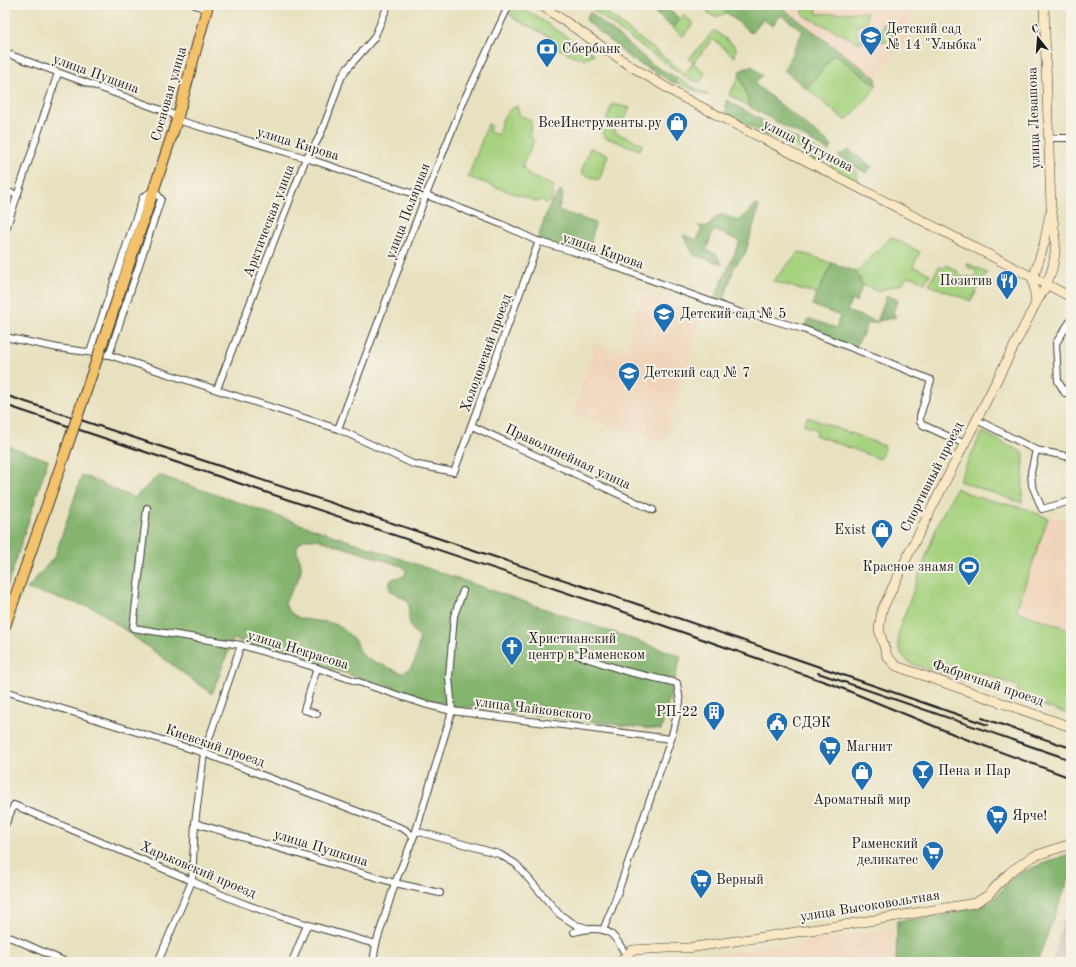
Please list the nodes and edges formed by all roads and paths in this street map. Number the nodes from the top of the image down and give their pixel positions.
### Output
1 (195, 5) edge
2 (388, 5) edge
3 (509, 5) edge
4 (541, 5) edge
5 (1044, 5) edge
6 (208, 7) edge
7 (5, 53) edge
8 (58, 73) junction
9 (177, 120) junction
10 (1049, 138) junction
11 (1071, 138) edge
12 (306, 158) junction
13 (154, 190) junction
14 (5, 191) edge
15 (18, 195) junction
16 (426, 195) junction
17 (1051, 207) junction
18 (5, 232) edge
19 (539, 241) junction
20 (1033, 279) junction
21 (1046, 285) junction
22 (1071, 297) edge
23 (1036, 303) junction
24 (1071, 320) edge
25 (5, 337) edge
26 (90, 352) junction
27 (109, 355) junction
28 (218, 389) junction
29 (1071, 392) edge
30 (977, 420) junction
31 (472, 426) junction
32 (338, 429) junction
33 (965, 444) junction
34 (1036, 450) junction
35 (1071, 457) edge
36 (1071, 501) edge
37 (146, 508) dead end
38 (653, 510) dead end
39 (463, 591) dead end
40 (5, 626) edge
41 (241, 645) junction
42 (577, 655) dead end
43 (896, 666) joint
44 (317, 668) junction
45 (5, 691) edge
46 (452, 711) junction
47 (318, 714) dead end
48 (1071, 727) edge
49 (671, 739) junction
50 (204, 753) junction
51 (195, 823) junction
52 (5, 826) edge
53 (414, 833) junction
54 (1071, 844) edge
55 (192, 881) junction
56 (395, 883) junction
57 (440, 893) dead end
58 (307, 925) junction
59 (587, 928) junction
60 (603, 930) junction
61 (574, 932) dead end
62 (5, 935) edge
63 (376, 944) junction
64 (626, 955) junction
65 (66, 962) edge
66 (158, 962) edge
67 (292, 962) edge
68 (373, 962) edge
69 (620, 962) edge

1 - 6 street
2 - 12 street, Арктическая улица
3 - 16 street, улица Полярная
4 - 20 main road, улица Чугунова
5 - 10 main road, улица Левашова
6 - 9 main road, Сосновая улица
7 - 8 street, улица Пущина
8 - 9 street, улица Пущина
8 - 15 street
9 - 12 street, улица Кирова
9 - 13 main road, Сосновая улица
10 - 11 street
10 - 17 main road, улица Левашова
12 - 16 street, улица Кирова
12 - 28 street, Арктическая улица
13 - 26 street
13 - 27 street
13 - 40 main road, Сосновая улица, bridge
14 - 15 street
15 - 18 street
16 - 19 street, улица Кирова
16 - 32 street, улица Полярная
17 - 20 main road, улица Левашова
17 - 21 main road, улица Левашова
19 - 31 street, Холодовский проезд
19 - 33 street, улица Кирова
20 - 21 main road, улица Чугунова
20 - 23 main road
21 - 22 main road, улица Чугунова
21 - 23 main road, Спортивный проезд
23 - 30 main road, Спортивный проезд
24 - 29 street
25 - 26 street
26 - 27 street
27 - 28 street
28 - 32 street
30 - 33 main road, Спортивный проезд
30 - 34 street
31 - 32 street, Холодовский проезд
31 - 38 street, Праволинейная улица
33 - 43 main road, Спортивный проезд
34 - 35 street
34 - 36 street
37 - 41 street, улица Некрасова
39 - 46 street
41 - 44 street, улица Некрасова
41 - 50 street
42 - 49 street
43 - 48 main road, Фабричный проезд
44 - 46 street, улица Некрасова
44 - 47 street
45 - 50 street, Киевский проезд
46 - 49 street, улица Чайковского
46 - 53 street
49 - 60 street
50 - 51 street
50 - 53 street, Киевский проезд
51 - 55 street
51 - 56 street, улица Пушкина
52 - 55 street, Харьковский проезд
53 - 56 street
53 - 59 street, Киевский проезд
54 - 64 main road, улица Высоковольтная
55 - 58 street, Харьковский проезд
55 - 66 street
56 - 57 street, улица Пушкина
56 - 63 street
58 - 63 street, Харьковский проезд
58 - 67 street
59 - 60 street
59 - 61 street
60 - 64 street
62 - 65 street
63 - 68 street
64 - 69 main road

